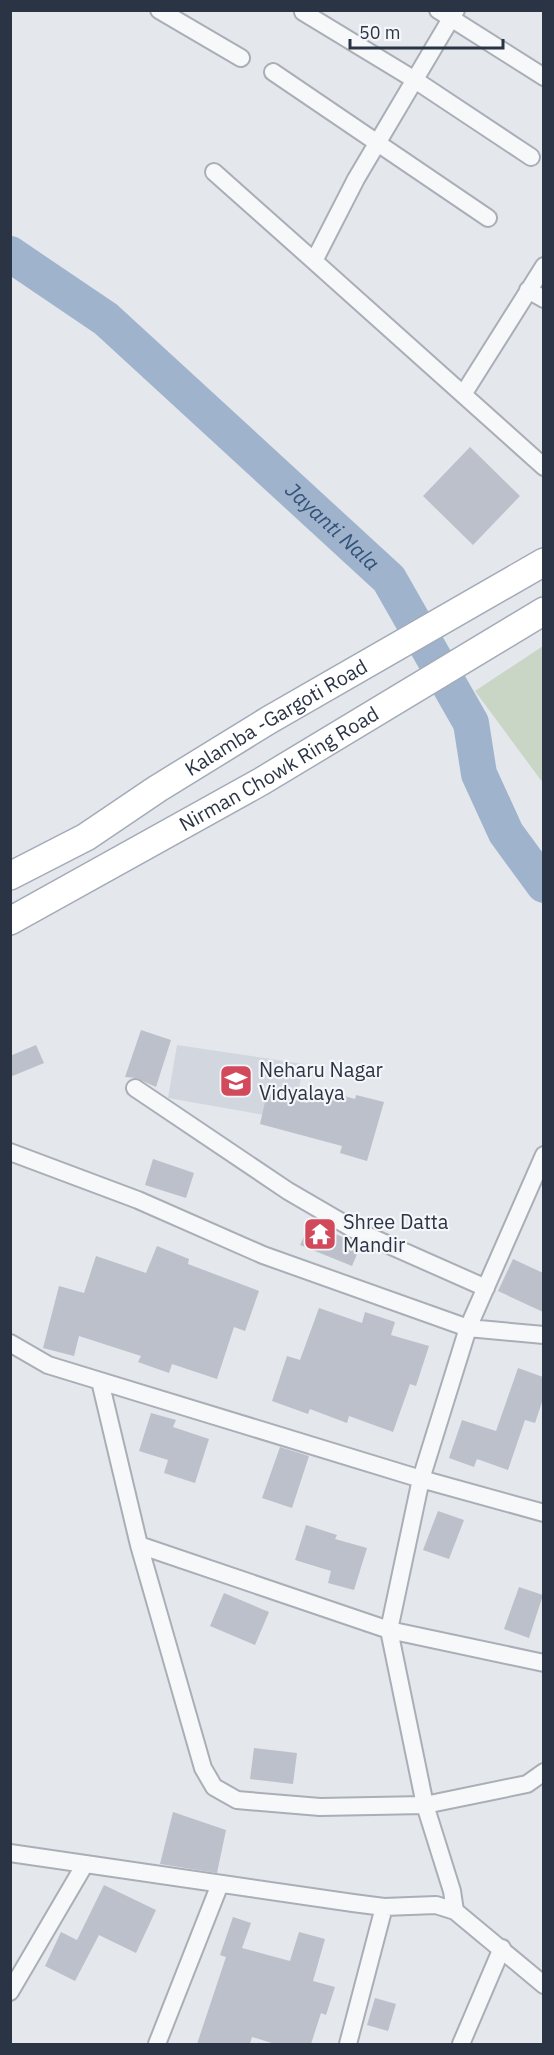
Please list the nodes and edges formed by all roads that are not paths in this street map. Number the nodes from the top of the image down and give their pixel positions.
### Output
1 (159, 10) edge
2 (303, 12) dead end
3 (449, 13) edge
4 (242, 58) dead end
5 (273, 72) dead end
6 (543, 76) edge
7 (415, 80) junction
8 (378, 142) junction
9 (531, 157) dead end
10 (214, 172) dead end
11 (488, 218) dead end
12 (314, 261) junction
13 (543, 266) edge
14 (528, 290) junction
15 (543, 299) edge
16 (464, 393) junction
17 (543, 467) edge
18 (543, 562) edge
19 (543, 611) edge
20 (10, 876) edge
21 (10, 921) edge
22 (135, 1088) dead end
23 (10, 1152) edge
24 (543, 1155) edge
25 (486, 1288) junction
26 (468, 1328) junction
27 (543, 1335) edge
28 (10, 1343) edge
29 (100, 1381) junction
30 (421, 1479) junction
31 (543, 1513) edge
32 (139, 1545) junction
33 (389, 1630) junction
34 (543, 1663) edge
35 (543, 1772) edge
36 (425, 1805) junction
37 (10, 1853) edge
38 (85, 1864) junction
39 (220, 1884) junction
40 (384, 1907) junction
41 (455, 1911) junction
42 (502, 1948) junction
43 (543, 1985) edge
44 (10, 1992) edge
45 (157, 2044) edge
46 (348, 2044) edge
47 (461, 2044) edge

1 - 4 street
2 - 7 street
3 - 6 street
3 - 7 street
5 - 8 street
7 - 8 street
7 - 9 street
8 - 11 street
8 - 12 street
10 - 12 street
12 - 16 street
13 - 14 street
14 - 15 street
14 - 16 street
16 - 17 street
18 - 20 main road, Kalamba -Gargoti Road
19 - 21 main road, Nirman Chowk Ring Road
22 - 25 street
23 - 26 street
24 - 25 street
25 - 26 street
26 - 27 street
26 - 30 street
28 - 29 street
29 - 30 street
29 - 32 street
30 - 31 street
30 - 33 street
32 - 33 street
32 - 36 street
33 - 34 street
33 - 36 street
35 - 36 street
36 - 41 street
37 - 38 street
38 - 39 street
38 - 44 street
39 - 40 street
39 - 45 street
40 - 41 street
40 - 46 street
41 - 42 street
42 - 43 street
42 - 47 street

